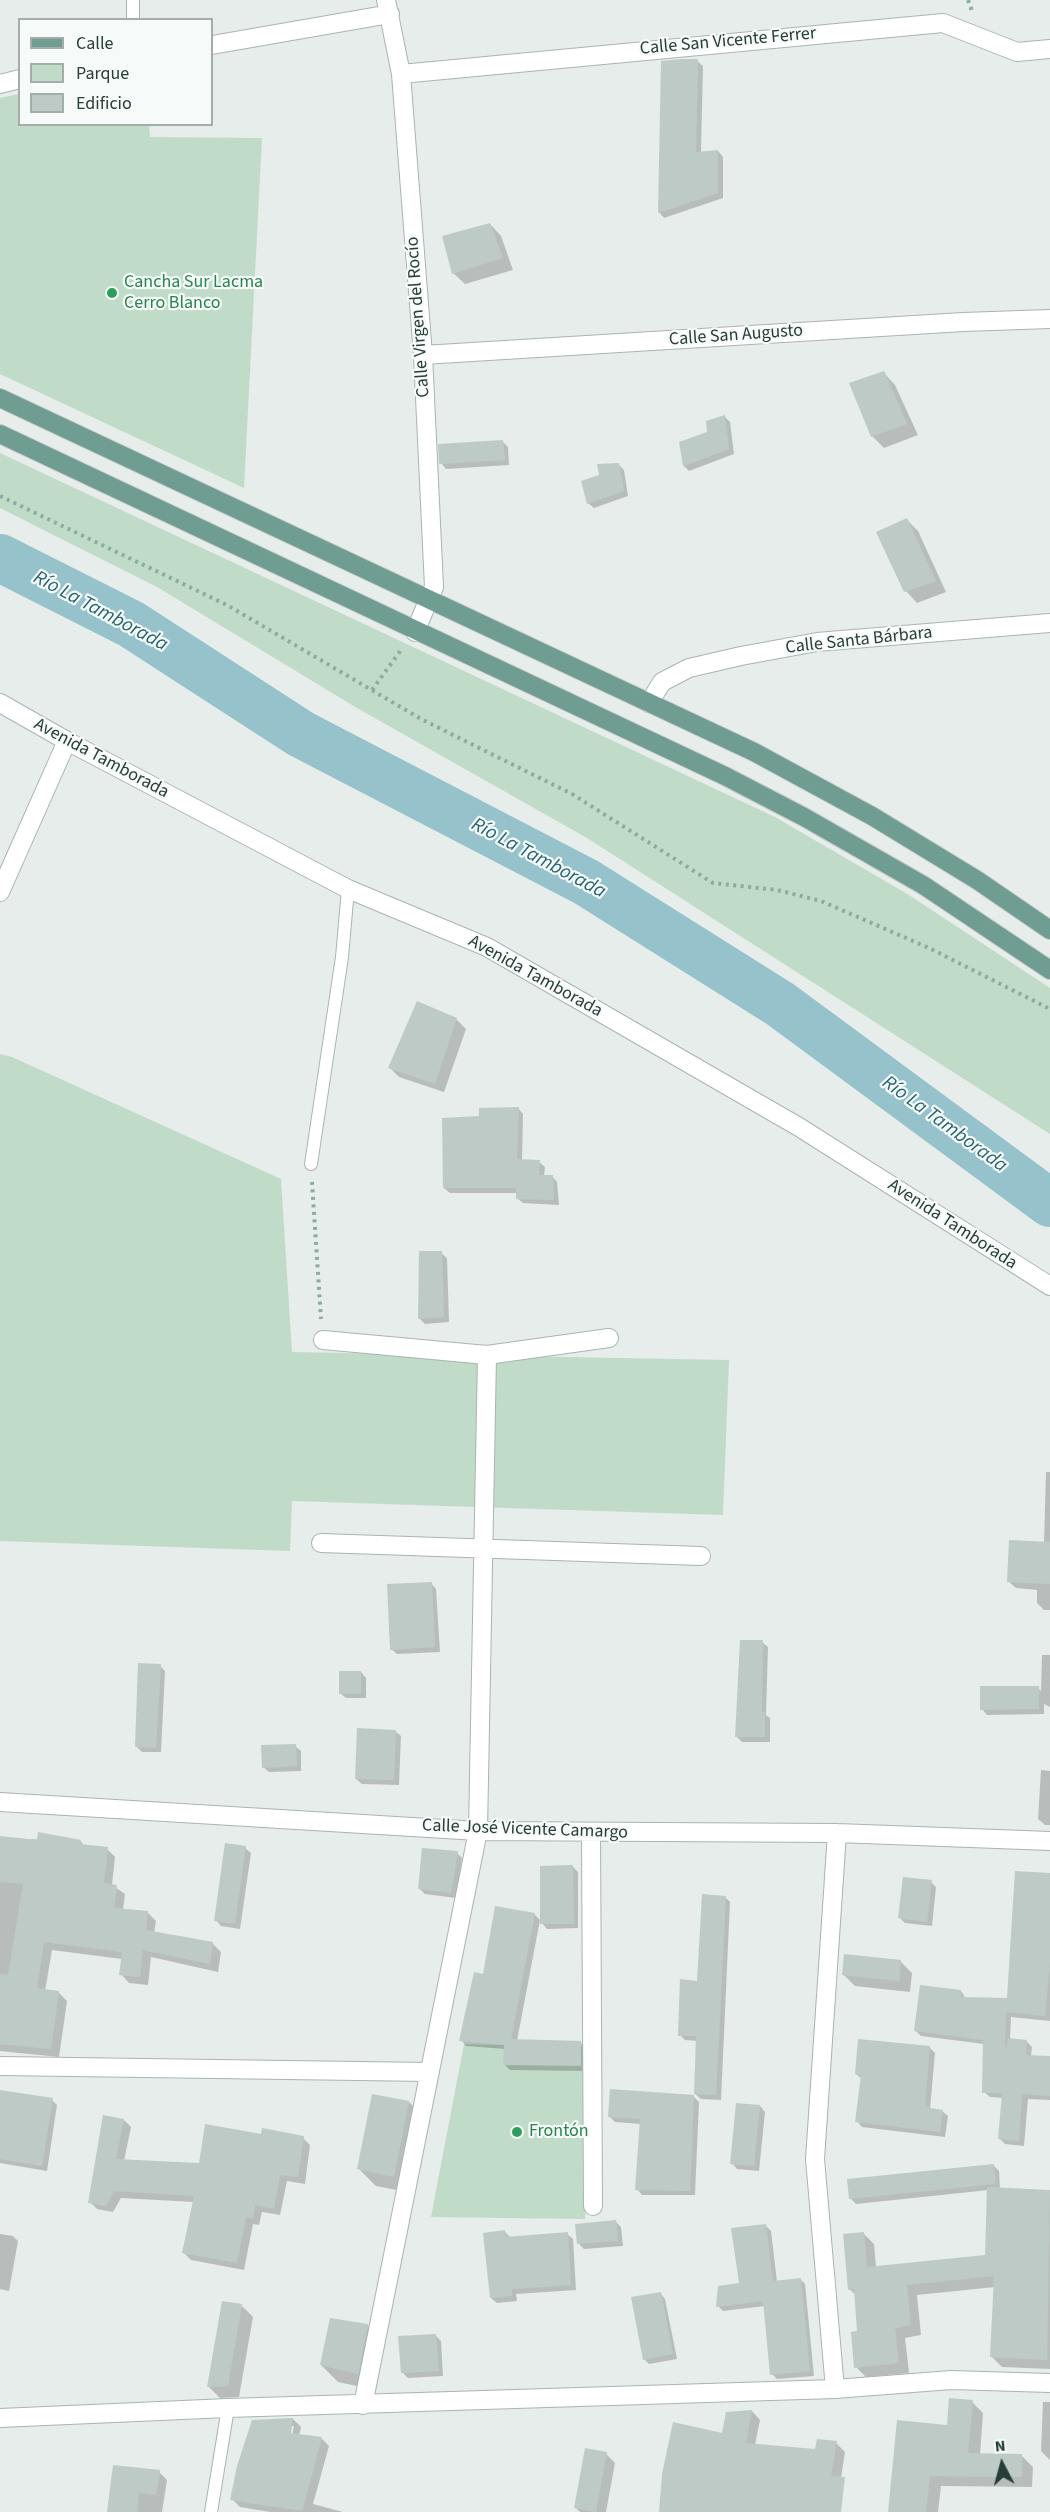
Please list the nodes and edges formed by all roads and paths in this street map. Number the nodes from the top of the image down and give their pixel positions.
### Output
1 (134, 0) edge
2 (388, 7) edge
3 (134, 18) edge
4 (213, 45) edge
5 (1050, 49) edge
6 (400, 74) junction
7 (18, 80) edge
8 (0, 84) edge
9 (1050, 319) edge
10 (423, 356) junction
11 (0, 398) edge
12 (0, 434) edge
13 (0, 496) edge
14 (431, 599) junction
15 (1050, 623) edge
16 (415, 632) junction
17 (443, 645) junction
18 (372, 690) junction
19 (0, 703) edge
20 (649, 703) junction
21 (67, 741) junction
22 (348, 889) junction
23 (0, 892) edge
24 (1050, 930) edge
25 (1050, 970) edge
26 (1050, 1009) edge
27 (311, 1164) joint
28 (1050, 1286) edge
29 (609, 1338) dead end
30 (323, 1340) joint
31 (487, 1355) junction
32 (321, 1543) dead end
33 (482, 1547) junction
34 (701, 1556) dead end
35 (0, 1802) edge
36 (478, 1831) junction
37 (591, 1833) junction
38 (837, 1833) junction
39 (1050, 1840) edge
40 (0, 2066) edge
41 (430, 2072) junction
42 (593, 2206) dead end
43 (1050, 2383) edge
44 (835, 2389) junction
45 (363, 2405) junction
46 (228, 2408) junction
47 (0, 2418) edge
48 (211, 2512) edge

1 - 3 lane
2 - 4 street
2 - 6 street, Calle Virgen del Rocío
5 - 6 street, Calle San Vicente Ferrer
6 - 10 street, Calle Virgen del Rocío
7 - 8 street
9 - 10 street, Calle San Augusto
10 - 14 street, Calle Virgen del Rocío
11 - 14 main road
12 - 16 main road
13 - 18 path
14 - 16 street, Calle Virgen del Rocío
14 - 20 main road
15 - 20 street, Calle Santa Bárbara
16 - 17 main road
17 - 18 path
17 - 25 main road
18 - 26 path
19 - 21 street, Avenida Tamborada
20 - 24 main road
21 - 22 street, Avenida Tamborada
21 - 23 street
22 - 27 lane
22 - 28 street, Avenida Tamborada
27 - 30 path
29 - 31 street
30 - 31 street
31 - 33 street
32 - 33 street
33 - 34 street
33 - 36 street
35 - 36 street, Calle José Vicente Camargo
36 - 37 street, Calle José Vicente Camargo
36 - 41 street
37 - 38 street, Calle José Vicente Camargo
37 - 42 street
38 - 39 street, Calle José Vicente Camargo
38 - 44 street
40 - 41 street
41 - 45 street
43 - 44 street
44 - 45 street
45 - 46 street
46 - 47 street
46 - 48 lane

